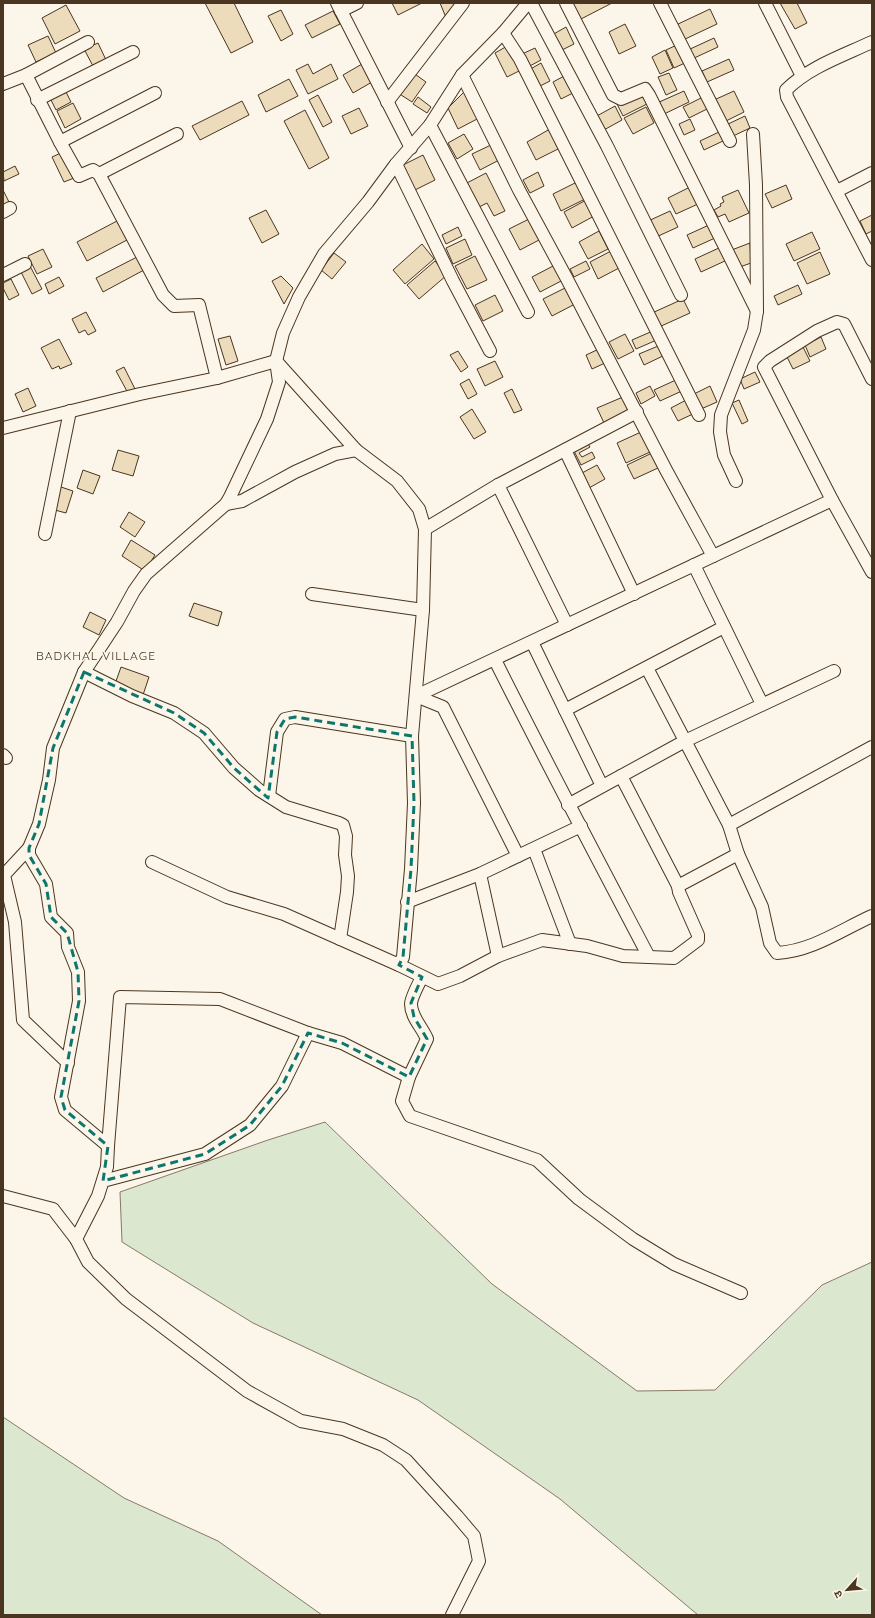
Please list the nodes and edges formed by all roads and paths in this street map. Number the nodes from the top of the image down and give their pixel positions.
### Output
1 (357, 3) edge
2 (463, 3) edge
3 (530, 3) edge
4 (566, 3) edge
5 (660, 3) edge
6 (765, 3) edge
7 (339, 7) edge
8 (503, 33) junction
9 (88, 42) dead end
10 (872, 42) edge
11 (133, 52) dead end
12 (26, 75) junction
13 (462, 76) junction
14 (802, 76) junction
15 (3, 84) edge
16 (155, 93) dead end
17 (37, 100) junction
18 (387, 102) junction
19 (430, 125) junction
20 (177, 134) dead end
21 (753, 134) dead end
22 (730, 141) dead end
23 (60, 142) junction
24 (411, 148) junction
25 (396, 164) junction
26 (872, 173) edge
27 (99, 174) junction
28 (837, 191) junction
29 (872, 260) edge
30 (25, 264) dead end
31 (3, 275) edge
32 (681, 295) dead end
33 (757, 311) junction
34 (528, 312) dead end
35 (490, 351) dead end
36 (276, 361) junction
37 (217, 378) junction
38 (872, 379) edge
39 (70, 412) junction
40 (637, 412) junction
41 (699, 415) dead end
42 (3, 428) edge
43 (356, 450) junction
44 (566, 450) junction
45 (736, 481) dead end
46 (498, 485) junction
47 (832, 500) junction
48 (226, 504) junction
49 (425, 529) junction
50 (45, 534) dead end
51 (713, 556) junction
52 (694, 565) junction
53 (872, 572) edge
54 (312, 594) dead end
55 (634, 594) junction
56 (423, 610) junction
57 (567, 626) junction
58 (724, 627) junction
59 (532, 642) junction
60 (495, 660) junction
61 (647, 668) junction
62 (834, 671) dead end
63 (84, 672) junction
64 (416, 696) junction
65 (762, 704) junction
66 (565, 710) junction
67 (412, 736) junction
68 (685, 741) junction
69 (872, 747) edge
70 (621, 776) junction
71 (602, 786) junction
72 (269, 796) junction
73 (568, 805) junction
74 (581, 826) junction
75 (728, 826) junction
76 (29, 848) junction
77 (534, 848) junction
78 (738, 854) junction
79 (518, 856) junction
80 (152, 862) dead end
81 (480, 874) junction
82 (3, 875) edge
83 (678, 886) junction
84 (407, 902) junction
85 (872, 916) edge
86 (340, 939) junction
87 (570, 944) junction
88 (498, 956) junction
89 (649, 957) junction
90 (399, 965) junction
91 (422, 977) junction
92 (308, 1034) junction
93 (68, 1063) junction
94 (409, 1077) junction
95 (108, 1146) junction
96 (102, 1181) junction
97 (3, 1196) edge
98 (76, 1239) junction
99 (740, 1293) dead end
100 (452, 1615) edge

1 - 7 street
2 - 18 street
3 - 8 street
3 - 32 street
4 - 33 street
5 - 22 street
6 - 14 street
7 - 18 street
8 - 13 street
8 - 41 street
9 - 12 street
10 - 14 street
11 - 17 street
12 - 15 street
12 - 17 street
13 - 19 street
13 - 40 street
14 - 28 street
16 - 23 street
17 - 23 street
18 - 24 street
19 - 24 street
19 - 34 street
20 - 27 street
21 - 33 street
23 - 27 street
24 - 25 street
25 - 35 street
25 - 36 street
26 - 28 street
27 - 37 street
28 - 29 street
30 - 31 street
33 - 45 street
36 - 37 street
36 - 43 street
36 - 48 street
37 - 39 street
38 - 47 street
39 - 42 street
39 - 50 street
40 - 44 street
40 - 51 street
43 - 48 street
43 - 49 street
44 - 46 street
44 - 55 street
46 - 49 street
46 - 57 street
47 - 51 street
47 - 53 street
48 - 63 street
49 - 56 street
51 - 52 street
52 - 55 street
52 - 58 street
54 - 56 street
55 - 57 street
56 - 64 street
57 - 59 street
58 - 61 street
58 - 65 street
59 - 60 street
59 - 66 street
60 - 64 street
60 - 73 street
61 - 66 street
61 - 68 street
62 - 65 street
63 - 72 street
63 - 76 street
64 - 67 street
64 - 79 street
65 - 68 street
66 - 71 street
67 - 72 street
67 - 84 street
68 - 70 street
68 - 75 street
69 - 75 street
70 - 71 street
70 - 83 street
71 - 73 street
72 - 86 street
73 - 74 street
74 - 77 street
74 - 89 street
75 - 78 street
76 - 82 street
76 - 93 street
77 - 79 street
77 - 87 street
78 - 83 street
78 - 85 street
79 - 81 street
80 - 86 street
81 - 84 street
81 - 88 street
82 - 93 street
83 - 89 street
84 - 90 street
86 - 90 street
87 - 88 street
87 - 89 street
88 - 91 street
90 - 91 street
91 - 94 street
92 - 94 street
92 - 95 street
92 - 96 street
93 - 95 street
94 - 99 street
95 - 96 street
96 - 98 street
97 - 98 street
98 - 100 street

